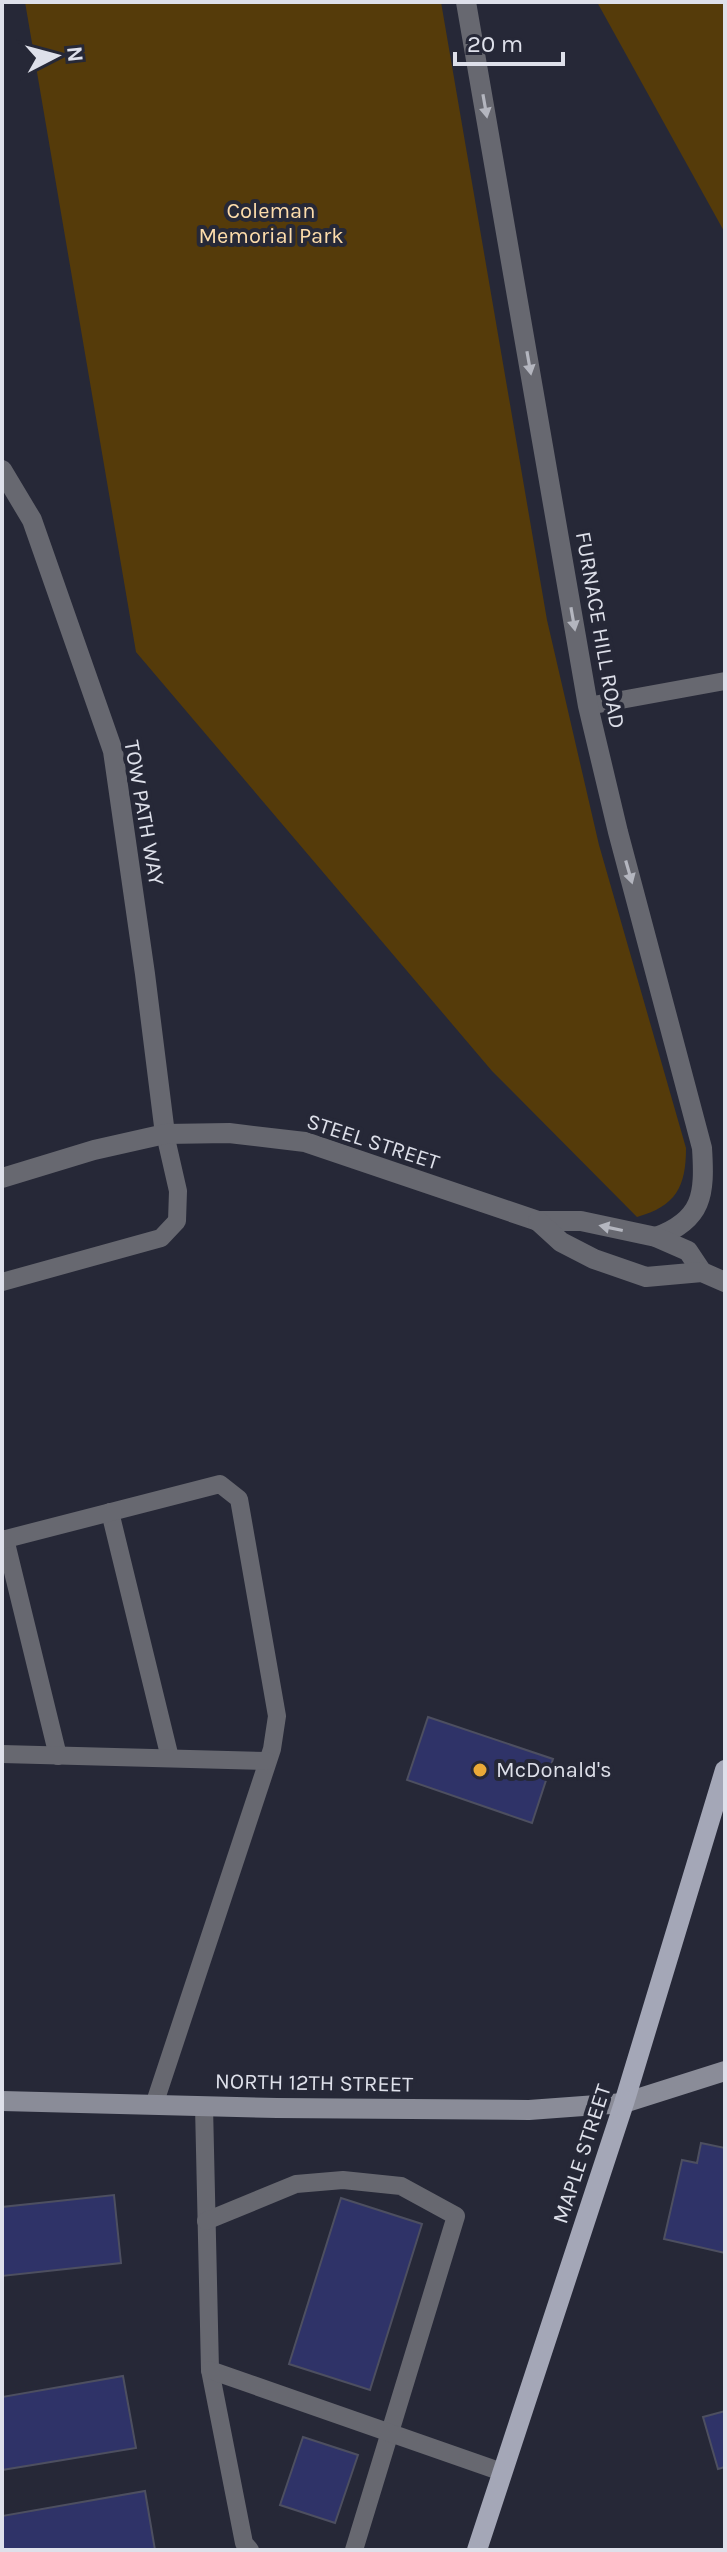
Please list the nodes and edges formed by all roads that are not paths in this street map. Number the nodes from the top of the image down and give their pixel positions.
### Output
1 (466, 2) edge
2 (2, 470) edge
3 (725, 681) edge
4 (588, 706) junction
5 (165, 1134) junction
6 (2, 1178) edge
7 (538, 1221) junction
8 (656, 1237) junction
9 (702, 1272) junction
10 (2, 1282) edge
11 (725, 1282) edge
12 (110, 1512) junction
13 (3, 1540) edge
14 (2, 1754) edge
15 (58, 1756) junction
16 (170, 1758) junction
17 (267, 1761) junction
18 (725, 1770) edge
19 (725, 2071) edge
20 (2, 2101) edge
21 (624, 2103) junction
22 (154, 2105) junction
23 (204, 2106) junction
24 (206, 2221) junction
25 (210, 2370) junction
26 (390, 2434) junction
27 (502, 2472) junction
28 (250, 2550) edge
29 (354, 2550) edge
30 (477, 2550) edge

1 -> 4 street, FURNACE HILL ROAD
2 - 5 street, TOW PATH WAY
3 - 4 lane
4 -> 8 street, FURNACE HILL ROAD
5 - 6 street, STEEL STREET
5 - 7 street, STEEL STREET
5 - 10 lane
8 -> 7 street, STEEL STREET
7 - 9 street, STEEL STREET
8 - 9 street, STEEL STREET
9 - 11 street, STEEL STREET
12 - 13 lane
12 - 16 lane
12 - 17 lane
13 - 15 lane
14 - 15 lane
15 - 16 lane
16 - 17 lane
17 - 22 lane
18 - 21 main road, MAPLE STREET
19 - 21 main road, NORTH 12TH STREET
20 - 22 main road, NORTH 12TH STREET
21 - 23 main road, NORTH 12TH STREET
21 - 27 main road, MAPLE STREET
22 - 23 main road, NORTH 12TH STREET
23 - 24 lane
24 - 25 lane
24 - 26 lane
25 - 26 lane
25 - 28 lane
26 - 27 lane
26 - 29 lane
27 - 30 main road, MAPLE STREET

